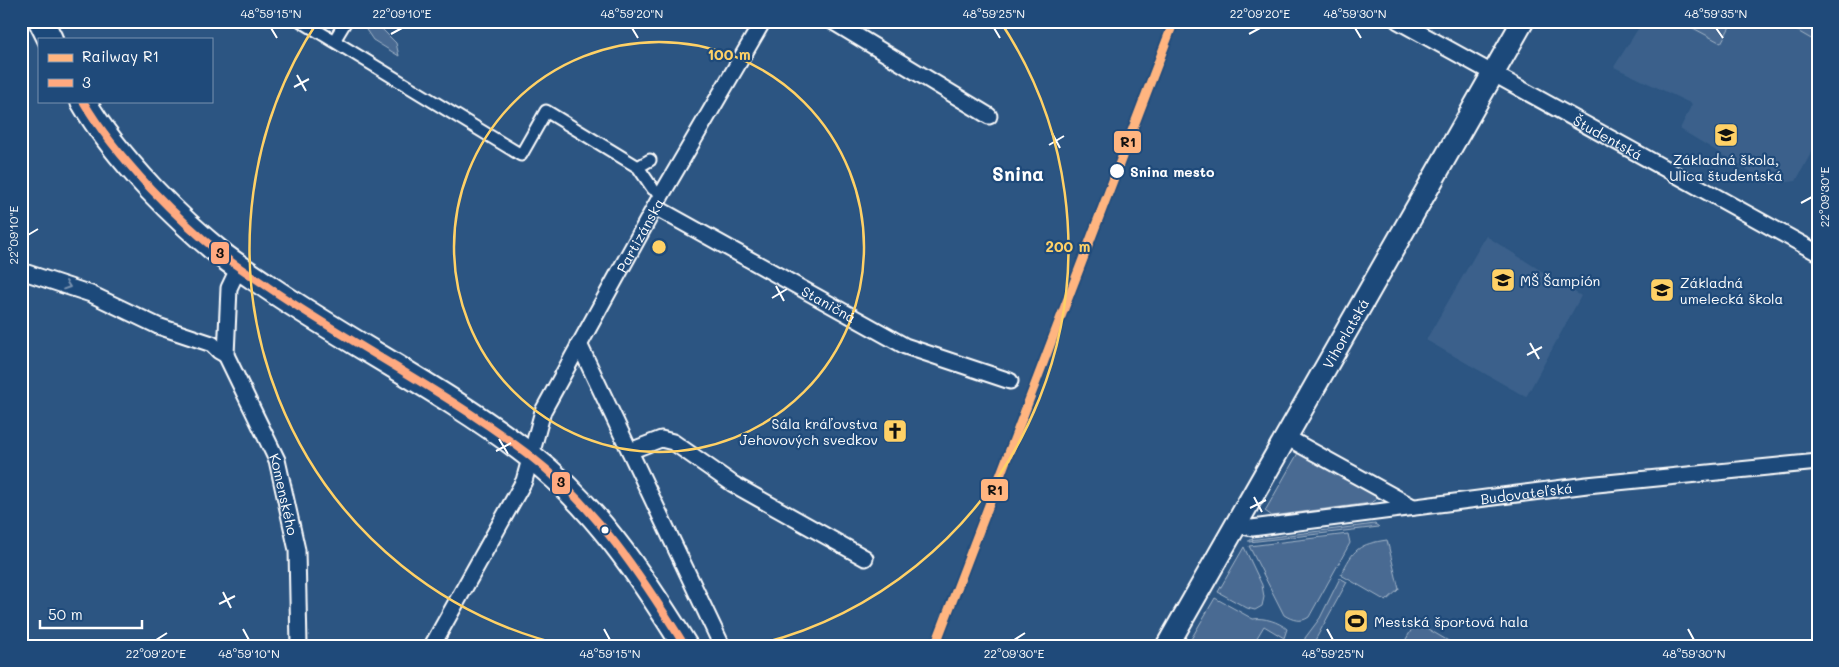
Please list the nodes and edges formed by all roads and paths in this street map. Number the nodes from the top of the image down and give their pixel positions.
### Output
1 (41, 21) edge
2 (301, 21) edge
3 (346, 21) edge
4 (763, 21) edge
5 (832, 21) edge
6 (1398, 21) edge
7 (1523, 21) edge
8 (50, 38) edge
9 (334, 40) junction
10 (1492, 74) junction
11 (84, 102) edge
12 (989, 116) dead end
13 (650, 160) dead end
14 (638, 166) junction
15 (653, 189) dead end
16 (656, 207) junction
17 (1818, 253) edge
18 (239, 267) junction
19 (21, 271) edge
20 (579, 344) junction
21 (226, 355) junction
22 (1010, 381) dead end
23 (1286, 437) junction
24 (630, 451) junction
25 (530, 456) junction
26 (1818, 462) edge
27 (1414, 507) junction
28 (1237, 525) junction
29 (866, 558) dead end
30 (299, 646) edge
31 (432, 646) edge
32 (685, 646) edge
33 (722, 646) edge
34 (1167, 646) edge

1 - 8 main road
2 - 9 street
3 - 9 street
4 - 16 street, Partizánska
5 - 12 street
6 - 10 street, Študentská
7 - 10 main road, Vihorlatská
9 - 14 street
10 - 17 street, Študentská
10 - 23 main road, Vihorlatská
11 - 18 main road
13 - 14 street
14 - 15 street
16 - 20 street, Partizánska
16 - 22 street, Staničná
18 - 21 street, Komenského
18 - 25 main road
19 -> 21 street
20 - 24 street
20 - 25 street, Partizánska
21 - 30 street, Komenského
23 - 27 street
23 - 28 main road, Vihorlatská
24 - 29 street
24 - 33 street
25 - 31 street
25 - 32 main road
26 - 27 street, Budovateľská
27 - 28 street, Budovateľská
28 - 34 main road, Vihorlatská

